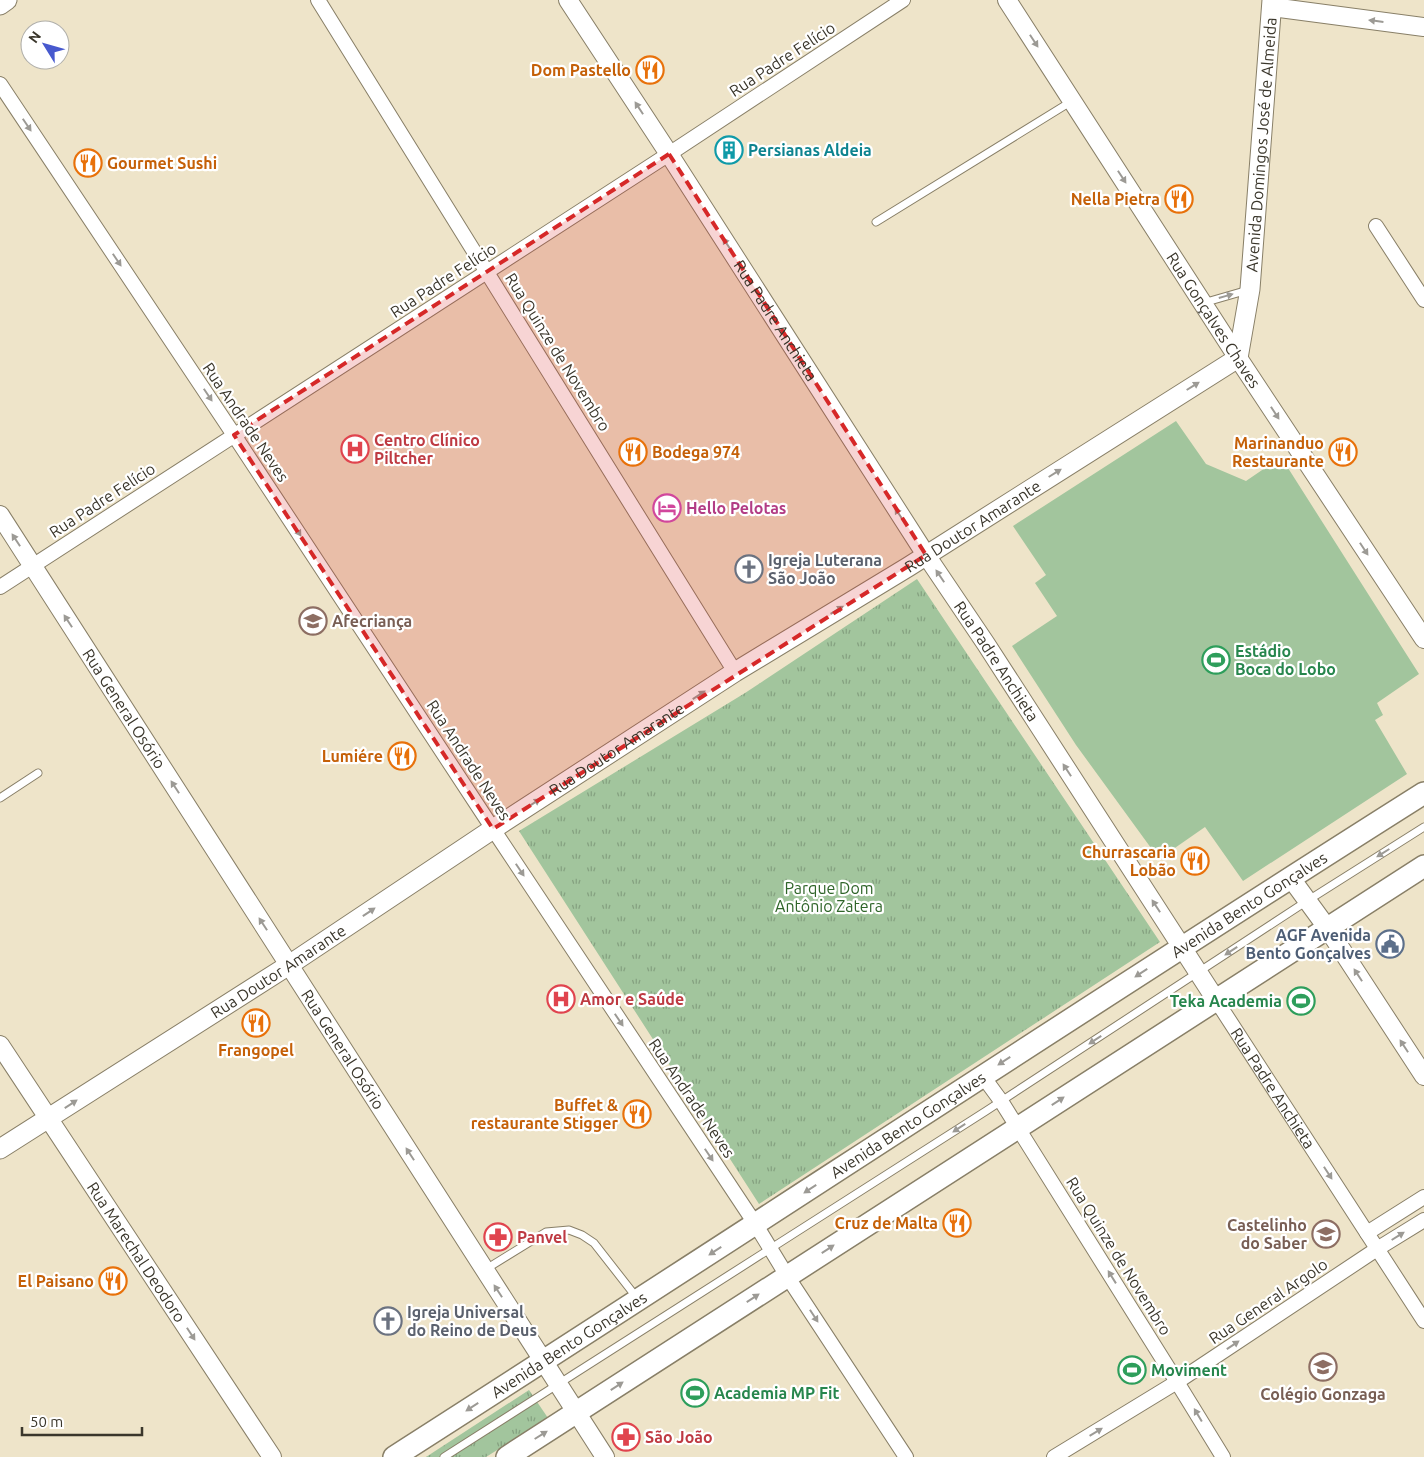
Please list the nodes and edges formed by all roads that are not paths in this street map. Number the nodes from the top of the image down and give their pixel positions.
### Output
1 (7, 0) edge
2 (318, 0) edge
3 (568, 0) edge
4 (903, 0) edge
5 (1007, 0) edge
6 (1272, 4) edge
7 (0, 5) edge
8 (1424, 27) edge
9 (0, 84) edge
10 (1073, 101) junction
11 (669, 154) junction
12 (876, 222) dead end
13 (1376, 226) dead end
14 (488, 272) junction
15 (1250, 289) junction
16 (1424, 300) edge
17 (1203, 303) junction
18 (1238, 358) junction
19 (234, 435) junction
20 (0, 515) edge
21 (926, 555) junction
22 (33, 566) junction
23 (0, 587) edge
24 (1421, 628) edge
25 (735, 672) junction
26 (38, 772) dead end
27 (1424, 793) edge
28 (0, 798) edge
29 (1424, 828) edge
30 (493, 829) junction
31 (1424, 866) edge
32 (1290, 877) junction
33 (1307, 901) junction
34 (1328, 929) junction
35 (1182, 947) junction
36 (289, 965) junction
37 (1198, 972) junction
38 (1216, 1000) junction
39 (0, 1045) edge
40 (982, 1075) junction
41 (1424, 1076) edge
42 (1001, 1101) junction
43 (49, 1118) junction
44 (1017, 1128) junction
45 (0, 1149) edge
46 (1424, 1197) edge
47 (1424, 1220) edge
48 (756, 1225) junction
49 (1367, 1233) junction
50 (770, 1248) junction
51 (1377, 1250) junction
52 (484, 1270) junction
53 (787, 1276) junction
54 (639, 1300) junction
55 (1424, 1321) edge
56 (543, 1362) junction
57 (1177, 1382) junction
58 (557, 1384) junction
59 (576, 1413) junction
60 (272, 1457) edge
61 (394, 1457) edge
62 (444, 1457) edge
63 (507, 1457) edge
64 (605, 1457) edge
65 (906, 1457) edge
66 (1054, 1457) edge
67 (1223, 1457) edge

1 - 7 main road
2 - 14 street, Rua Quinze de Novembro
11 -> 3 street, Rua Padre Anchieta
4 - 11 street, Rua Padre Felício
5 -> 10 street, Rua Gonçalves Chaves
8 -> 6 street
6 - 15 main road, Avenida Domingos José de Almeida
9 -> 19 street, Rua Andrade Neves
10 - 12 lane
10 -> 17 street, Rua Gonçalves Chaves
11 - 14 street, Rua Padre Felício
21 -> 11 street, Rua Padre Anchieta
13 - 16 street
14 - 19 street, Rua Padre Felício
14 - 25 street, Rua Quinze de Novembro
17 -> 15 lane, Avenida Domingos José de Almeida
15 - 18 main road, Avenida Domingos José de Almeida
17 - 18 street, Rua Gonçalves Chaves
21 -> 18 main road, Rua Doutor Amarante
18 -> 24 street, Rua Gonçalves Chaves
19 - 22 street, Rua Padre Felício
19 -> 30 street, Rua Andrade Neves
22 -> 20 street, Rua General Osório
25 -> 21 main road, Rua Doutor Amarante
35 -> 21 street, Rua Padre Anchieta
22 - 23 street, Rua Padre Felício
36 -> 22 street, Rua General Osório
30 -> 25 main road, Rua Doutor Amarante
26 - 28 lane
27 - 32 main road, Avenida Bento Gonçalves
29 -> 33 lane
36 -> 30 main road, Rua Doutor Amarante
30 -> 48 street, Rua Andrade Neves
31 - 34 main road
32 - 33 street
32 - 35 main road, Avenida Bento Gonçalves
33 - 34 street
33 -> 37 lane
34 - 38 main road
41 -> 34 street
35 - 37 street, Rua Padre Anchieta
35 -> 40 main road, Avenida Bento Gonçalves
43 -> 36 main road, Rua Doutor Amarante
52 -> 36 street, Rua General Osório
37 - 38 street, Rua Padre Anchieta
37 -> 42 lane
44 -> 38 main road
38 -> 49 street, Rua Padre Anchieta
39 - 43 street, Rua Marechal Deodoro
40 - 42 street, Rua Quinze de Novembro
40 -> 48 main road, Avenida Bento Gonçalves
42 - 44 street, Rua Quinze de Novembro
42 -> 50 lane
43 - 45 main road, Rua Doutor Amarante
43 -> 60 street, Rua Marechal Deodoro
53 -> 44 main road
57 -> 44 street, Rua Quinze de Novembro
46 - 49 street
51 -> 47 street, Rua General Argolo
48 - 50 street, Rua Andrade Neves
48 -> 54 main road, Avenida Bento Gonçalves
49 - 51 street, Rua Padre Anchieta
50 - 53 street, Rua Andrade Neves
50 - 58 lane
51 - 55 street, Rua Padre Anchieta
57 -> 51 street, Rua General Argolo
52 - 54 lane
56 -> 52 street, Rua General Osório
59 -> 53 main road
53 -> 65 street, Rua Andrade Neves
54 - 56 main road, Avenida Bento Gonçalves
56 - 58 street, Rua General Osório
56 -> 61 main road, Avenida Bento Gonçalves
66 -> 57 street, Rua General Argolo
67 -> 57 street, Rua Quinze de Novembro
58 - 59 street, Rua General Osório
58 - 62 lane
63 -> 59 main road
59 - 64 street, Rua General Osório

